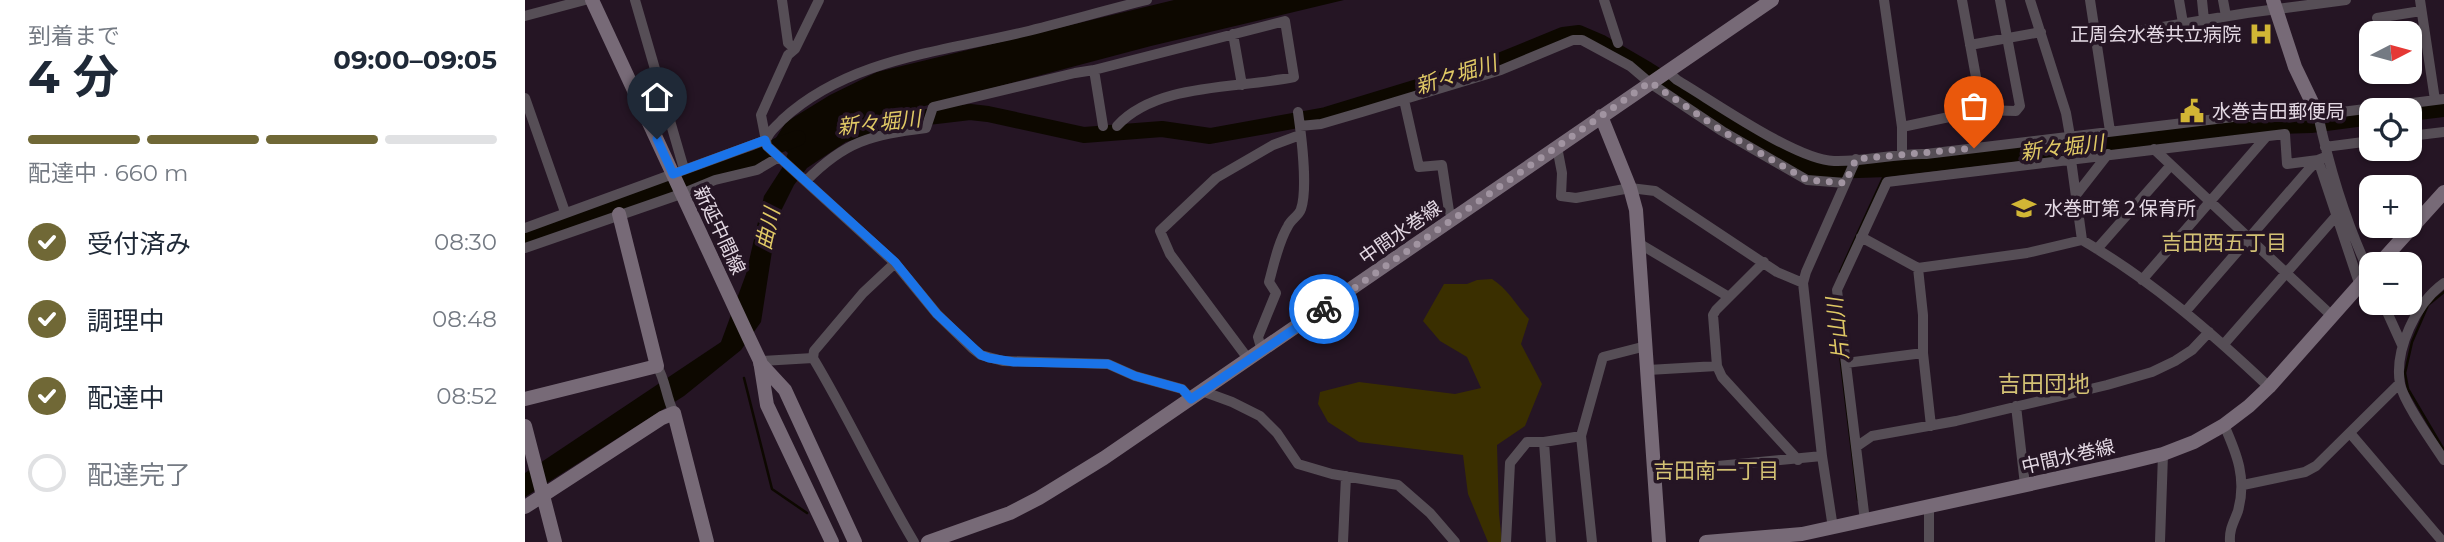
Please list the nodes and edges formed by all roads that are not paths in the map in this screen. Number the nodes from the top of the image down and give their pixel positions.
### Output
1 (585, 0) edge
2 (592, 0) edge
3 (635, 0) edge
4 (782, 0) edge
5 (819, 0) edge
6 (1147, 0) edge
7 (1604, 0) edge
8 (1772, 0) edge
9 (1884, 0) edge
10 (1962, 0) edge
11 (2000, 0) edge
12 (2030, 0) edge
13 (2090, 0) edge
14 (2179, 0) edge
15 (2202, 0) edge
16 (2223, 0) edge
17 (2245, 0) edge
18 (2346, 0) edge
19 (2275, 5) edge
20 (2420, 5) edge
21 (2247, 13) junction
22 (525, 16) edge
23 (2226, 16) junction
24 (2377, 18) dead end
25 (2204, 20) junction
26 (2183, 23) junction
27 (2041, 32) junction
28 (1233, 34) junction
29 (2007, 38) junction
30 (2096, 38) junction
31 (1619, 43) dead end
32 (1970, 45) junction
33 (795, 49) junction
34 (1094, 70) junction
35 (1667, 71) junction
36 (1650, 82) junction
37 (1242, 85) junction
38 (525, 98) edge
39 (2440, 99) edge
40 (1404, 100) junction
41 (1982, 110) junction
42 (527, 111) edge
43 (1298, 112) dead end
44 (2318, 115) junction
45 (1601, 116) junction
46 (1117, 125) dead end
47 (1103, 126) dead end
48 (1902, 127) junction
49 (1300, 131) junction
50 (2110, 131) junction
51 (2444, 132) edge
52 (2422, 135) edge
53 (2070, 136) junction
54 (2266, 137) junction
55 (2359, 144) edge
56 (1557, 147) junction
57 (2154, 149) junction
58 (774, 151) junction
59 (1902, 153) junction
60 (2108, 154) junction
61 (2324, 154) junction
62 (1856, 159) junction
63 (2071, 160) junction
64 (2171, 165) junction
65 (679, 181) junction
66 (806, 181) junction
67 (1845, 183) junction
68 (1630, 188) junction
69 (2444, 192) edge
70 (2076, 195) junction
71 (2210, 202) junction
72 (565, 212) junction
73 (619, 214) junction
74 (2337, 215) junction
75 (1456, 217) junction
76 (525, 228) edge
77 (1861, 237) junction
78 (2249, 237) junction
79 (2081, 240) junction
80 (1640, 244) junction
81 (525, 248) edge
82 (2097, 249) junction
83 (2359, 252) edge
84 (2391, 252) edge
85 (2359, 255) edge
86 (895, 262) junction
87 (1764, 262) junction
88 (1918, 268) junction
89 (2287, 274) junction
90 (2142, 280) junction
91 (1803, 283) junction
92 (2444, 283) edge
93 (2359, 287) edge
94 (1729, 297) junction
95 (2185, 312) junction
96 (2388, 315) edge
97 (2332, 316) junction
98 (2209, 331) junction
99 (2224, 344) junction
100 (2402, 345) junction
101 (1646, 346) junction
102 (1262, 351) junction
103 (1923, 353) junction
104 (813, 358) junction
105 (1249, 360) junction
106 (759, 362) junction
107 (1846, 363) junction
108 (1717, 366) junction
109 (660, 370) junction
110 (1648, 370) junction
111 (2400, 383) junction
112 (2270, 387) junction
113 (1197, 395) junction
114 (525, 399) edge
115 (2016, 406) junction
116 (673, 410) junction
117 (2224, 425) junction
118 (525, 426) edge
119 (1931, 426) junction
120 (2350, 433) junction
121 (1581, 436) junction
122 (1544, 442) junction
123 (1856, 447) junction
124 (2164, 454) junction
125 (1822, 456) junction
126 (530, 460) edge
127 (1798, 460) junction
128 (2444, 460) edge
129 (1655, 472) junction
130 (1346, 476) junction
131 (2025, 485) junction
132 (2243, 485) junction
133 (543, 493) junction
134 (525, 507) edge
135 (1929, 508) junction
136 (1865, 521) junction
137 (1833, 528) junction
138 (555, 542) edge
139 (708, 542) edge
140 (832, 542) edge
141 (855, 542) edge
142 (914, 542) edge
143 (928, 542) edge
144 (1343, 542) edge
145 (1455, 542) edge
146 (1506, 542) edge
147 (1551, 542) edge
148 (1592, 542) edge
149 (1659, 542) edge
150 (1706, 542) edge
151 (1929, 542) edge
152 (2160, 542) edge
153 (2230, 542) edge
154 (2443, 542) edge

1 - 22 street
2 - 65 main road, 新延中間線
3 - 65 street
4 - 33 street
5 - 33 street
6 - 58 street
7 - 31 street
8 - 35 main road, 中間水巻線
9 - 48 street
10 - 32 street
11 - 29 street
12 - 27 street
13 - 30 street
14 - 26 street
15 - 25 street
16 - 23 street
17 - 21 street
18 - 19 street
19 - 21 street
19 - 44 main road
20 - 24 street
20 - 39 street
21 - 23 street
23 - 25 street
25 - 26 street
26 - 30 street
27 - 29 street
27 - 53 street
28 - 34 street
28 - 37 street
28 - 37 street
29 - 32 street
29 - 41 street
30 - 50 street
32 - 41 street
33 - 58 street
34 - 47 street
34 - 66 street
35 - 36 main road, 中間水巻線
35 - 62 street
36 - 40 street
36 - 45 main road, 中間水巻線
36 - 67 street
37 - 46 street
38 - 42 street
39 - 44 street
40 - 49 street
40 - 75 street
41 - 48 street
42 - 72 street
43 - 49 street
44 - 50 street
44 - 61 street
45 - 56 main road, 中間水巻線
45 - 68 main road
48 - 59 street
49 - 102 street
49 - 105 street
50 - 53 street
51 - 52 street
53 - 59 street
54 - 57 street
54 - 61 street
54 - 71 street
55 - 61 street
56 - 68 street
56 - 75 main road, 中間水巻線
57 - 60 street
57 - 64 street
58 - 65 street
58 - 65 street
58 - 66 street
59 - 62 street
60 - 63 street
60 - 70 street
61 - 74 street
61 - 78 street
61 - 83 street
62 - 67 street
63 - 70 street
63 - 77 street
64 - 71 street
64 - 82 street
65 - 72 street
65 - 73 street
65 - 106 main road, 新延中間線
66 - 86 street
67 - 91 street
68 - 80 main road
68 - 87 street
69 - 84 main road, 中間水巻線
70 - 79 street
71 - 78 street
71 - 90 street
72 - 76 street
73 - 81 street
73 - 109 main road
74 - 85 street
74 - 89 street
75 - 102 main road, 中間水巻線
77 - 88 street
77 - 107 street
78 - 89 street
78 - 95 street
79 - 82 street
79 - 88 street
80 - 94 street
80 - 101 main road
82 - 90 street
86 - 104 street
86 - 113 street
87 - 91 street
87 - 94 street
88 - 103 street
89 - 97 street
89 - 99 street
90 - 95 street
91 - 125 street
92 - 100 street
93 - 97 main road, 中間水巻線
94 - 108 street
95 - 98 street
96 - 100 street
97 - 112 main road, 中間水巻線
98 - 99 street
98 - 115 street
99 - 112 street
100 - 111 street
101 - 110 main road
101 - 121 street
102 - 105 main road, 中間水巻線
103 - 107 street
103 - 119 street
104 - 106 street
104 - 142 street
105 - 113 main road, 中間水巻線
106 - 140 main road, 新延中間線
106 - 141 main road, 新延中間線
107 - 123 street
108 - 110 street
108 - 127 street
109 - 114 main road
109 - 116 street
110 - 129 main road
111 - 120 street
111 - 128 street
112 - 117 main road, 中間水巻線
113 - 130 street
113 - 143 main road, 中間水巻線
115 - 119 street
115 - 131 street
116 - 133 main road
116 - 139 main road
117 - 124 main road, 中間水巻線
117 - 132 street
118 - 126 main road
119 - 123 street
120 - 132 street
120 - 154 street
121 - 122 street
121 - 148 street
122 - 146 street
122 - 147 street
123 - 136 street
124 - 131 main road, 中間水巻線
124 - 152 street
125 - 127 street
125 - 137 street
126 - 133 main road
127 - 129 street
129 - 149 main road
130 - 144 street
130 - 145 street
131 - 135 main road, 中間水巻線
132 - 153 street
133 - 134 main road
133 - 138 main road
135 - 136 main road, 中間水巻線
135 - 151 street
136 - 137 main road, 中間水巻線
137 - 150 main road, 中間水巻線

